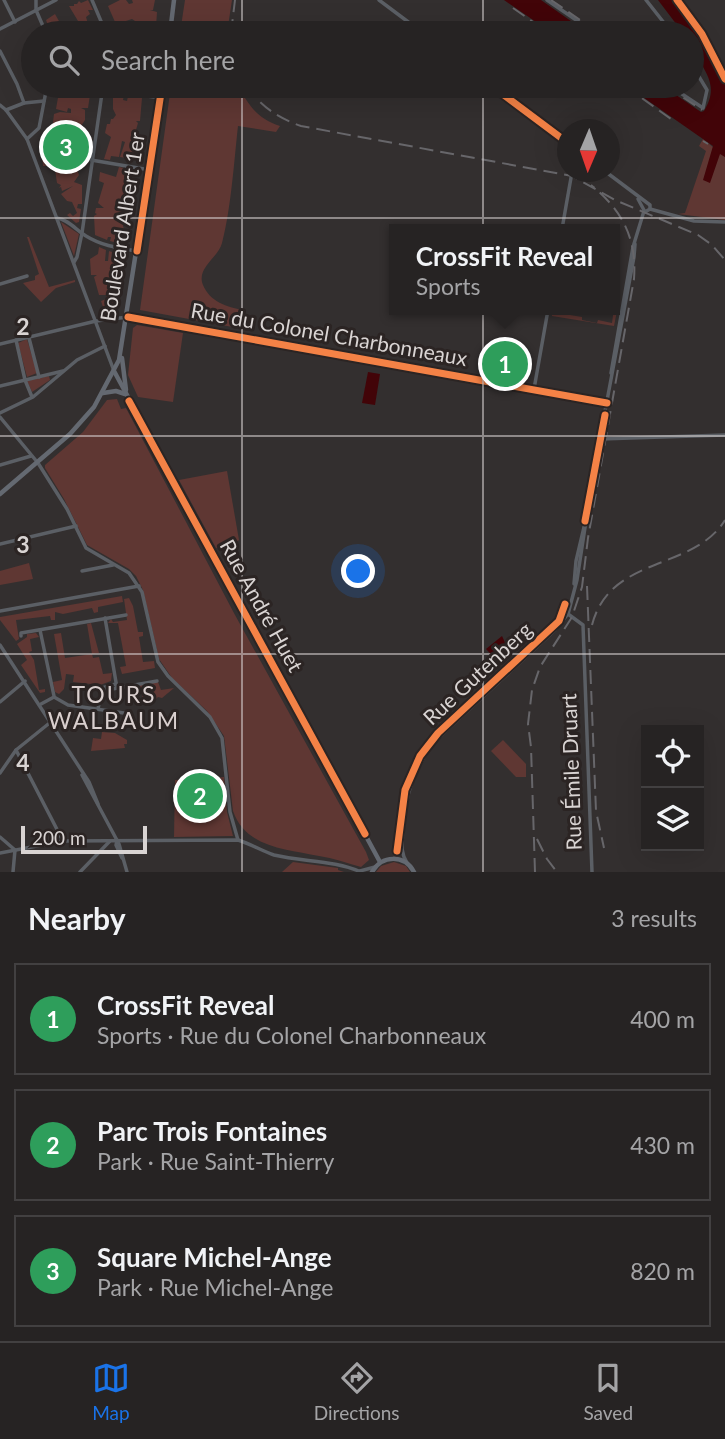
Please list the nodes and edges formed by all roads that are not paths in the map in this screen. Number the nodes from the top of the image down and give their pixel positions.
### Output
1 (4, 0) edge
2 (36, 0) edge
3 (56, 0) edge
4 (92, 0) edge
5 (174, 0) edge
6 (379, 0) edge
7 (547, 0) edge
8 (646, 0) edge
9 (36, 10) junction
10 (14, 20) junction
11 (41, 21) edge
12 (101, 21) edge
13 (171, 21) edge
14 (407, 21) edge
15 (578, 21) edge
16 (663, 21) edge
17 (0, 29) edge
18 (0, 51) edge
19 (704, 86) edge
20 (21, 95) edge
21 (22, 98) edge
22 (45, 98) edge
23 (101, 98) edge
24 (160, 98) edge
25 (508, 98) edge
26 (687, 98) edge
27 (44, 101) junction
28 (24, 103) junction
29 (0, 105) edge
30 (6, 110) junction
31 (557, 134) edge
32 (27, 139) junction
33 (91, 160) junction
34 (150, 170) junction
35 (570, 182) edge
36 (619, 182) edge
37 (644, 207) junction
38 (57, 218) junction
39 (725, 222) edge
40 (563, 224) edge
41 (82, 233) junction
42 (137, 251) junction
43 (73, 263) junction
44 (27, 276) dead end
45 (0, 284) edge
46 (547, 315) edge
47 (128, 317) junction
48 (96, 321) junction
49 (29, 337) junction
50 (16, 340) junction
51 (0, 344) edge
52 (105, 346) junction
53 (121, 352) junction
54 (65, 370) junction
55 (114, 371) junction
56 (39, 377) junction
57 (25, 380) junction
58 (0, 386) edge
59 (534, 389) junction
60 (102, 393) junction
61 (126, 395) junction
62 (32, 397) junction
63 (607, 402) junction
64 (0, 415) edge
65 (725, 435) edge
66 (600, 439) junction
67 (33, 455) junction
68 (0, 465) edge
69 (40, 466) junction
70 (0, 494) edge
71 (75, 526) junction
72 (0, 544) edge
73 (115, 565) junction
74 (82, 571) dead end
75 (139, 586) junction
76 (0, 611) edge
77 (568, 614) junction
78 (126, 615) dead end
79 (105, 618) junction
80 (40, 630) junction
81 (21, 636) dead end
82 (1, 648) edge
83 (25, 681) junction
84 (157, 681) dead end
85 (117, 686) junction
86 (54, 697) junction
87 (0, 702) edge
88 (41, 704) junction
89 (98, 709) junction
90 (131, 714) dead end
91 (51, 720) junction
92 (16, 750) junction
93 (0, 774) edge
94 (0, 837) edge
95 (238, 840) junction
96 (63, 841) junction
97 (110, 841) junction
98 (117, 841) junction
99 (15, 850) junction
100 (401, 851) junction
101 (0, 853) edge
102 (393, 858) junction
103 (380, 862) junction
104 (407, 863) junction
105 (373, 869) edge
106 (360, 871) edge
107 (13, 872) edge
108 (80, 872) edge
109 (127, 872) edge
110 (414, 872) edge
111 (592, 872) edge

1 - 10 street
2 - 9 street
3 - 9 street
4 - 12 street
5 - 13 street
6 - 14 street
7 - 15 street
8 - 16 street
9 - 10 street
9 - 11 street
10 - 17 street
18 - 20 street
19 - 26 street
21 - 28 street
22 - 27 street
23 - 33 street
24 - 34 street, Boulevard Albert 1er
25 - 31 street
27 - 28 street
27 - 32 street
28 - 30 street
29 - 30 street
30 - 32 street
32 - 38 street
33 - 34 street
33 - 41 street
34 - 42 street, Boulevard Albert 1er
35 - 40 street
36 - 37 street
37 - 39 street
37 - 63 street
38 - 41 street
38 - 43 street
41 - 42 street
41 - 43 street
42 - 47 street, Boulevard Albert 1er
43 - 48 street
44 - 45 street
46 - 59 street
47 - 48 street, Rue du Colonel Charbonneaux
47 - 53 street, Boulevard Albert 1er
47 - 59 street, Rue du Colonel Charbonneaux
48 - 49 street, Rue du Colonel Charbonneaux
48 - 52 street
49 - 50 street, Rue du Colonel Charbonneaux
49 - 56 street
50 - 51 street, Rue du Colonel Charbonneaux
50 - 57 street
52 - 54 street
52 - 55 street
53 - 55 street, Boulevard Albert 1er
53 - 61 street
54 - 56 street
54 - 62 street
55 - 60 street, Boulevard Albert 1er
55 - 61 street, Rue André Huet
56 - 57 street
57 - 58 street
57 - 62 street
59 - 63 street, Rue du Colonel Charbonneaux
60 - 61 street
60 - 69 street, Boulevard Albert 1er
61 - 103 street, Rue André Huet
62 - 64 street
63 - 66 street
64 - 67 street
65 - 66 street
66 - 77 street
67 - 68 street
67 - 69 street
69 - 70 street, Boulevard Albert 1er
69 - 71 street
71 - 72 street
71 - 73 street
73 - 74 street
73 - 75 street
75 - 76 street
75 - 95 street
77 - 100 street, Rue Gutenberg
77 - 111 street, Rue Émile Druart
78 - 79 street
79 - 80 street
79 - 85 street
80 - 81 street
80 - 86 street
82 - 83 street
83 - 87 street
83 - 88 street
84 - 85 street
85 - 89 street
86 - 88 street
86 - 89 street
88 - 91 street
89 - 90 street
91 - 92 street
91 - 98 street
92 - 93 street
92 - 96 street
94 - 99 street
95 - 98 street
95 - 106 street
96 - 97 street
96 - 99 street
97 - 98 street
97 - 108 street
98 - 109 street
99 - 101 street
99 - 107 street
100 - 102 street
100 - 104 street
102 - 103 street
102 - 104 street
103 - 105 street
104 - 110 street
105 - 106 street

